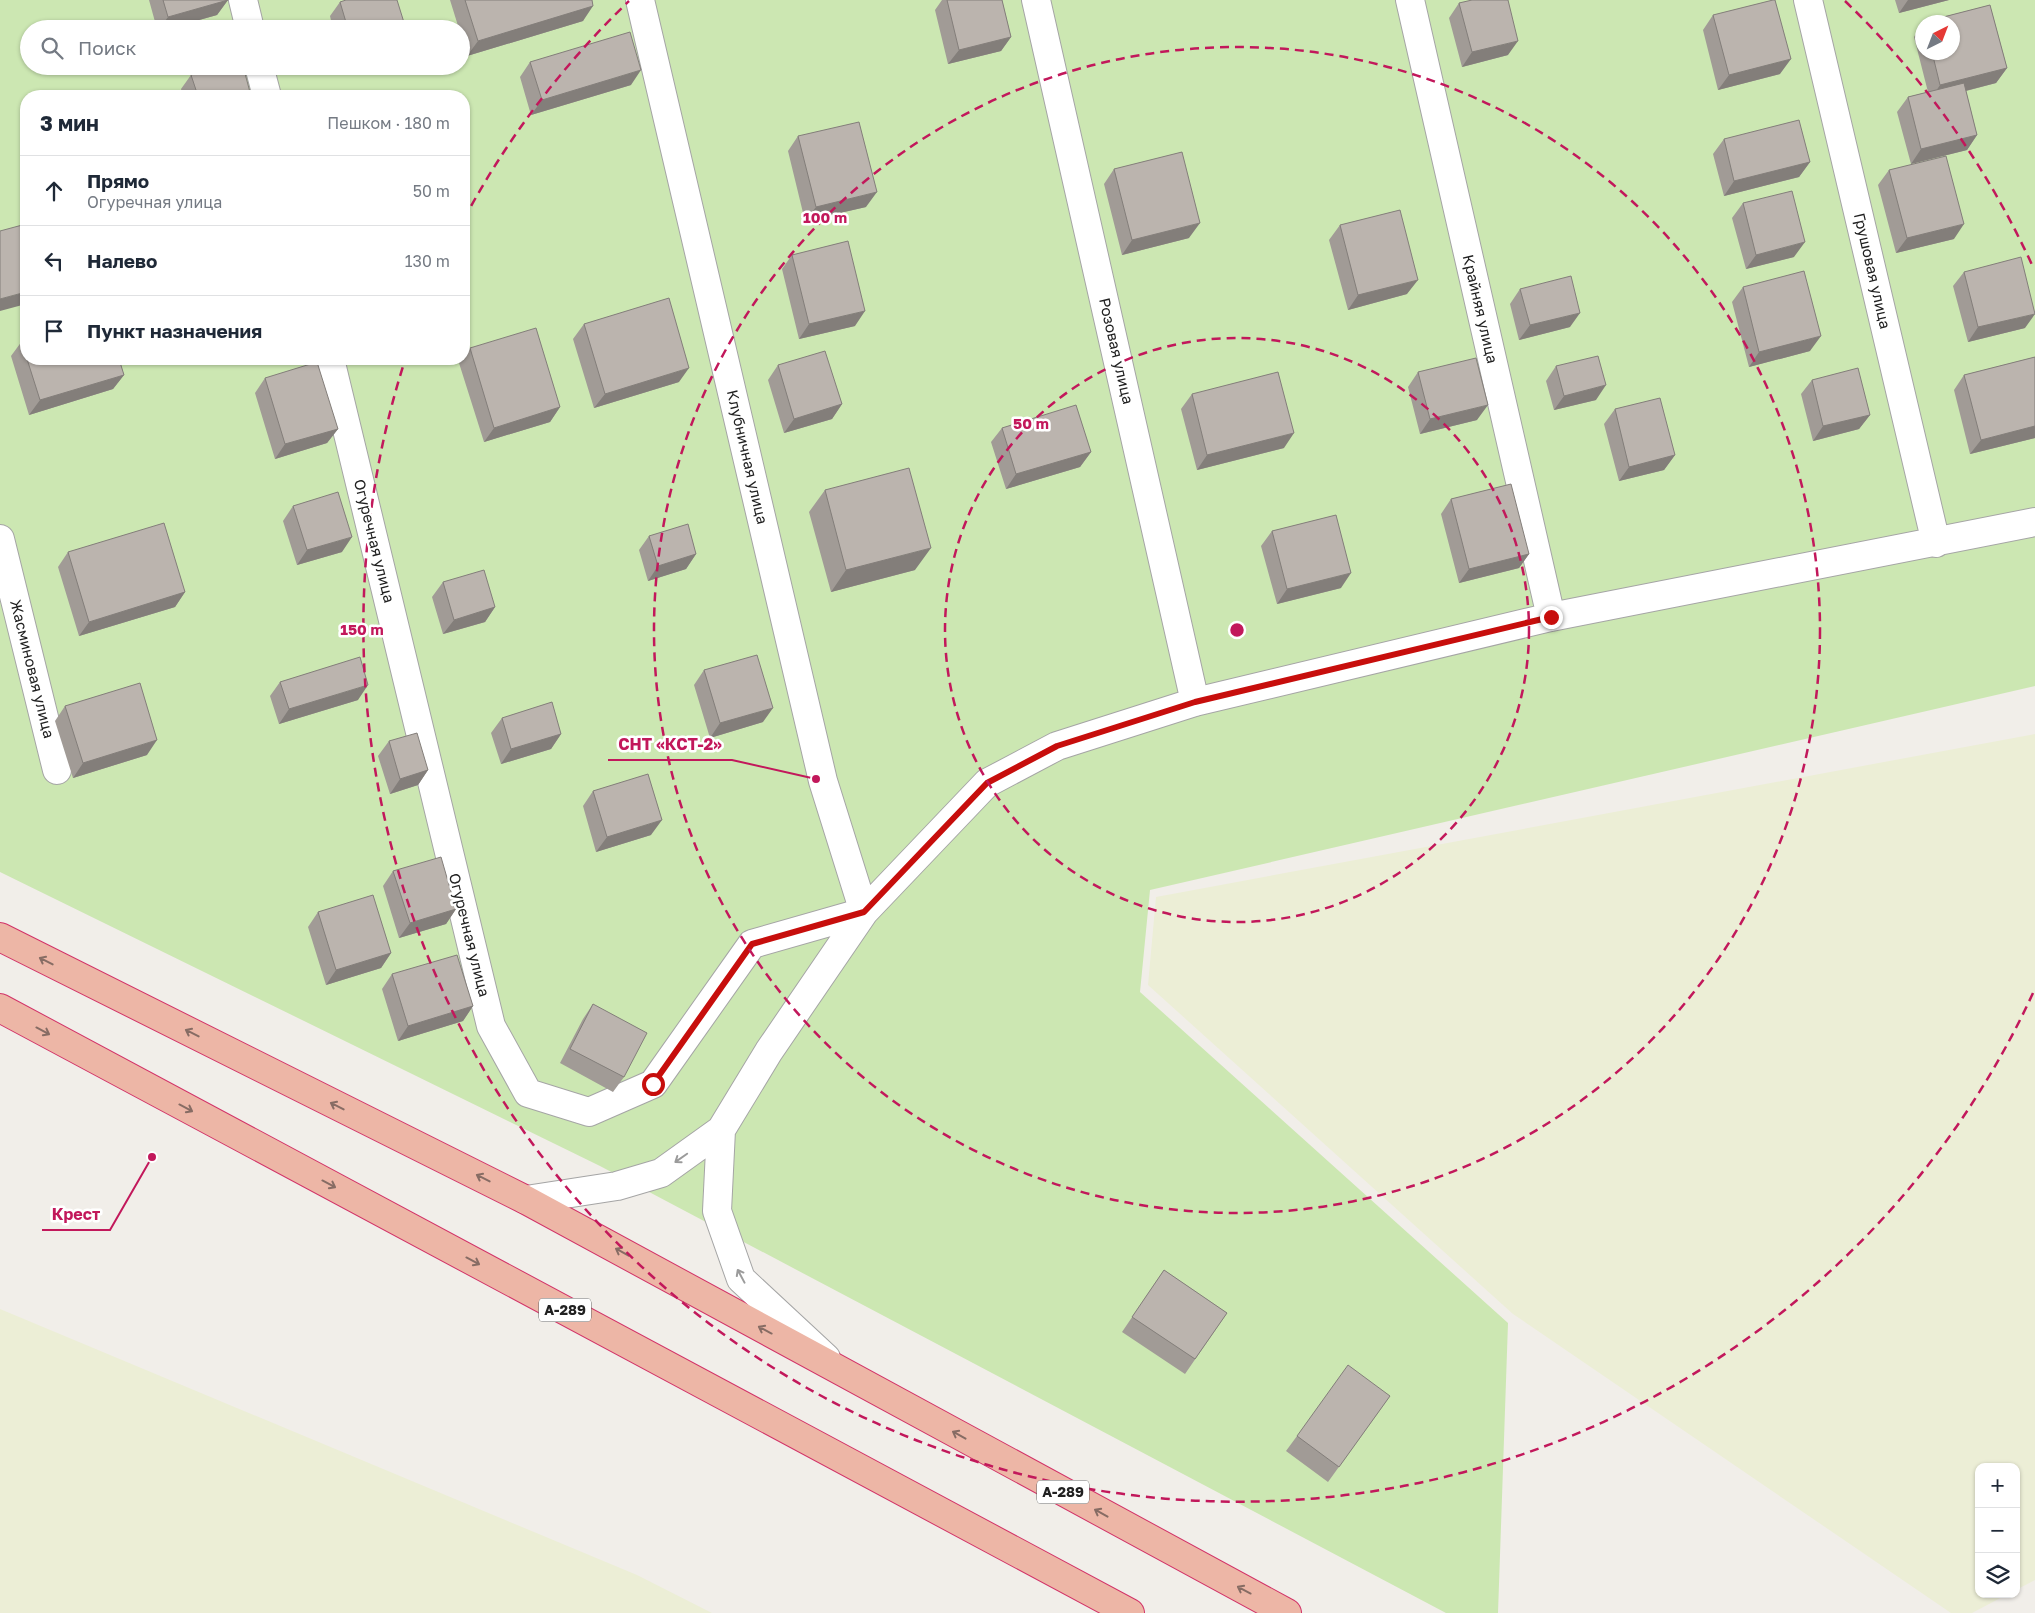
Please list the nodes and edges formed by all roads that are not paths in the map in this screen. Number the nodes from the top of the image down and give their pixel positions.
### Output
1 (244, 0) edge
2 (640, 0) edge
3 (1036, 0) edge
4 (1410, 0) edge
5 (1808, 0) edge
6 (248, 20) edge
7 (261, 75) edge
8 (265, 90) edge
9 (331, 365) edge
10 (2035, 522) edge
11 (0, 539) edge
12 (1936, 543) junction
13 (1551, 617) junction
14 (1195, 702) junction
15 (57, 770) dead end
16 (864, 912) junction
17 (0, 937) edge
18 (0, 1008) edge
19 (721, 1130) junction
20 (526, 1200) junction
21 (839, 1370) junction
22 (1130, 1613) edge
23 (1287, 1613) edge

1 - 6 street
2 - 16 street, Клубничная улица
3 - 14 street, Розовая улица
4 - 13 street, Крайняя улица
5 - 12 street, Грушовая улица
7 - 8 street
9 - 16 street, Огуречная улица
10 - 12 street
11 - 15 street, Жасминовая улица
12 - 13 street
13 - 14 street
14 - 16 street
16 - 19 street
20 -> 17 highway, А-289
18 -> 22 highway, А-289
19 -> 20 street
21 -> 19 street
21 -> 20 highway, А-289
23 -> 21 highway, А-289

